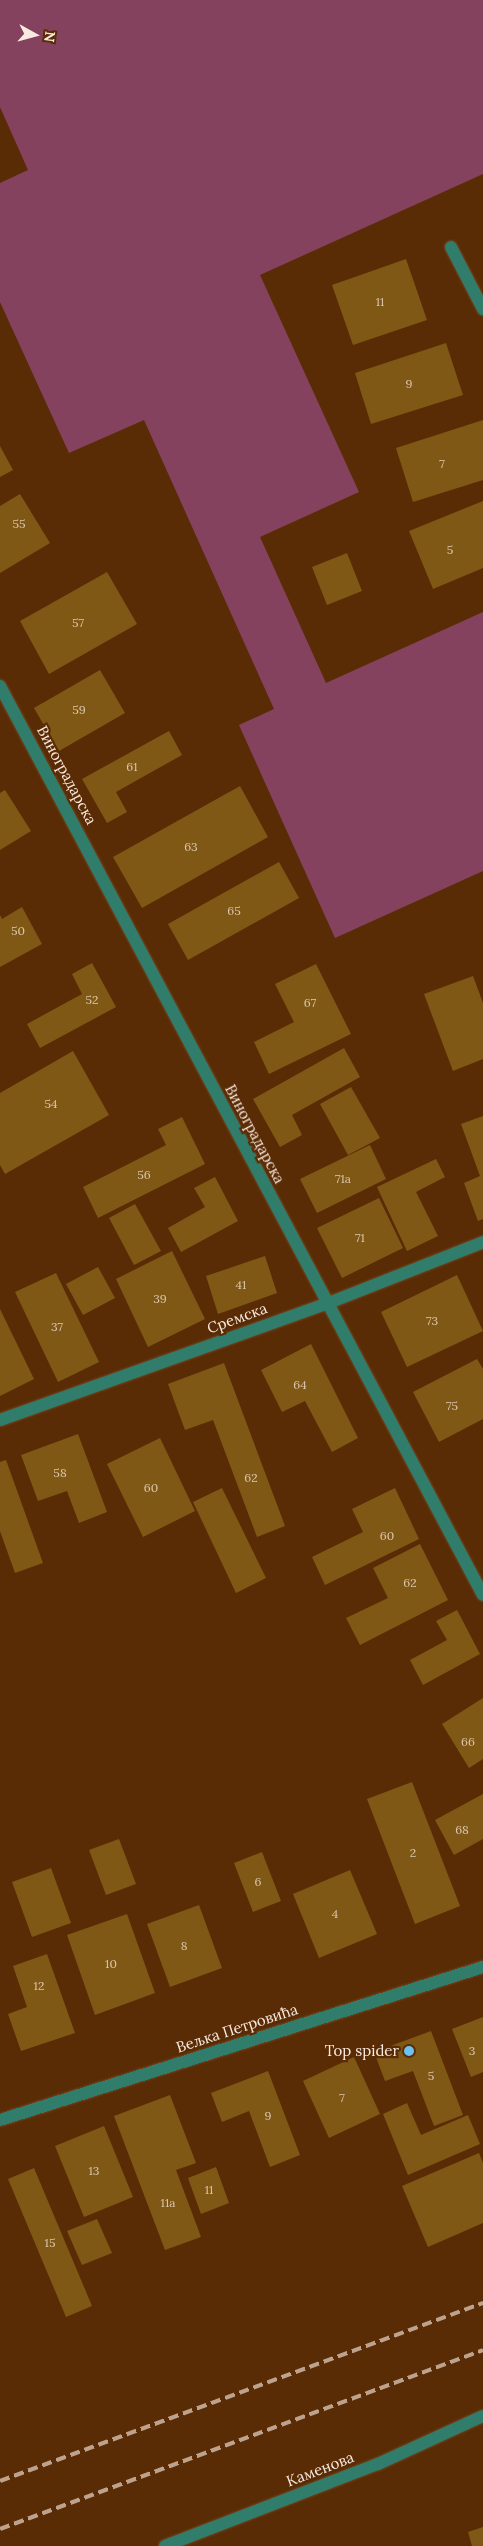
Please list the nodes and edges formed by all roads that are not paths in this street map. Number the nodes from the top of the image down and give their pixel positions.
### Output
1 (451, 247) dead end
2 (483, 309) edge
3 (0, 686) edge
4 (483, 1242) edge
5 (326, 1304) junction
6 (0, 1420) edge
7 (483, 1595) edge
8 (483, 1967) edge
9 (0, 2120) edge
10 (483, 2416) edge
11 (165, 2546) edge

1 - 2 street
3 - 5 street, Виноградарска
4 - 5 street, Сремска
5 - 6 street, Сремска
5 - 7 street, Виноградарска
8 - 9 street, Вељка Петровића
10 - 11 street, Каменова

